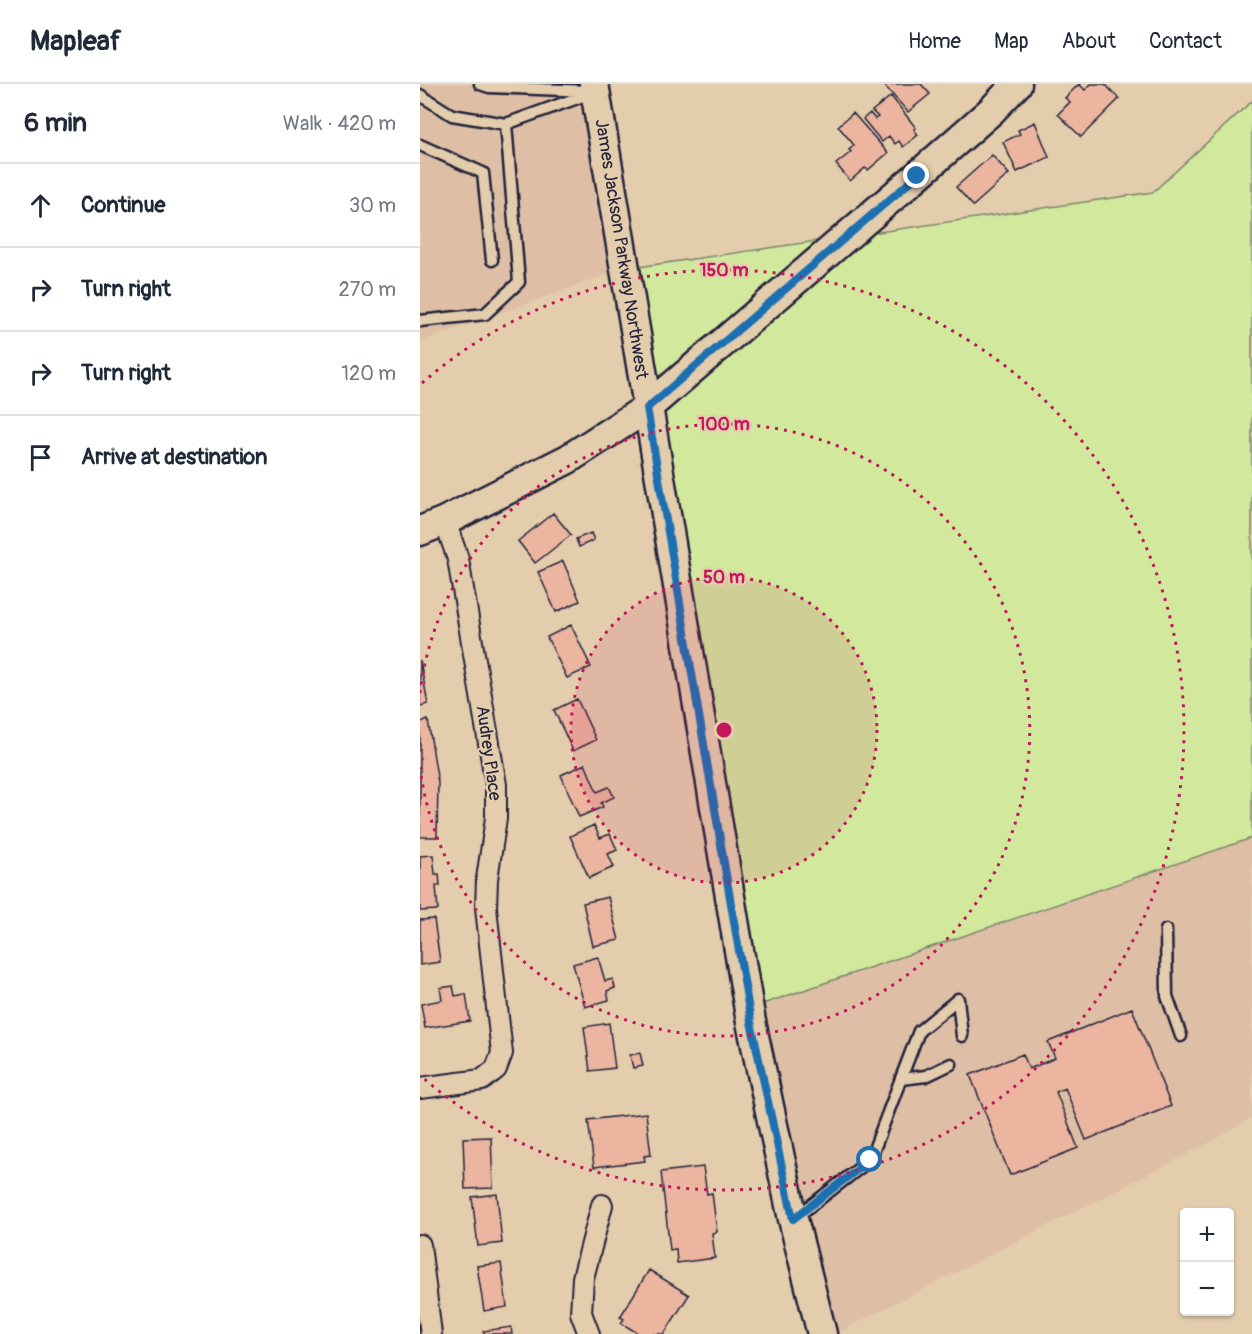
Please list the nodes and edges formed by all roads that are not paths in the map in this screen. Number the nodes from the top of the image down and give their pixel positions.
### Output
1 (480, 84) edge
2 (1017, 84) edge
3 (595, 88) edge
4 (423, 98) edge
5 (506, 124) junction
6 (420, 145) edge
7 (492, 260) dead end
8 (420, 321) edge
9 (647, 408) junction
10 (433, 526) edge
11 (1166, 930) dead end
12 (962, 1036) dead end
13 (1181, 1036) dead end
14 (951, 1064) dead end
15 (901, 1079) junction
16 (420, 1088) edge
17 (602, 1205) dead end
18 (793, 1219) junction
19 (420, 1245) edge
20 (427, 1332) edge
21 (589, 1334) edge
22 (822, 1334) edge

1 - 3 lane
2 - 9 main road
3 - 5 lane
3 - 9 main road, James Jackson Parkway Northwest
4 - 5 lane
5 - 8 lane
6 - 7 lane
9 - 10 main road
9 - 18 main road, James Jackson Parkway Northwest
10 - 16 street, Audrey Place
11 - 13 lane
12 - 15 lane
14 - 15 lane
15 - 18 lane
17 - 21 street
18 - 22 main road, James Jackson Parkway Northwest
19 - 20 street

